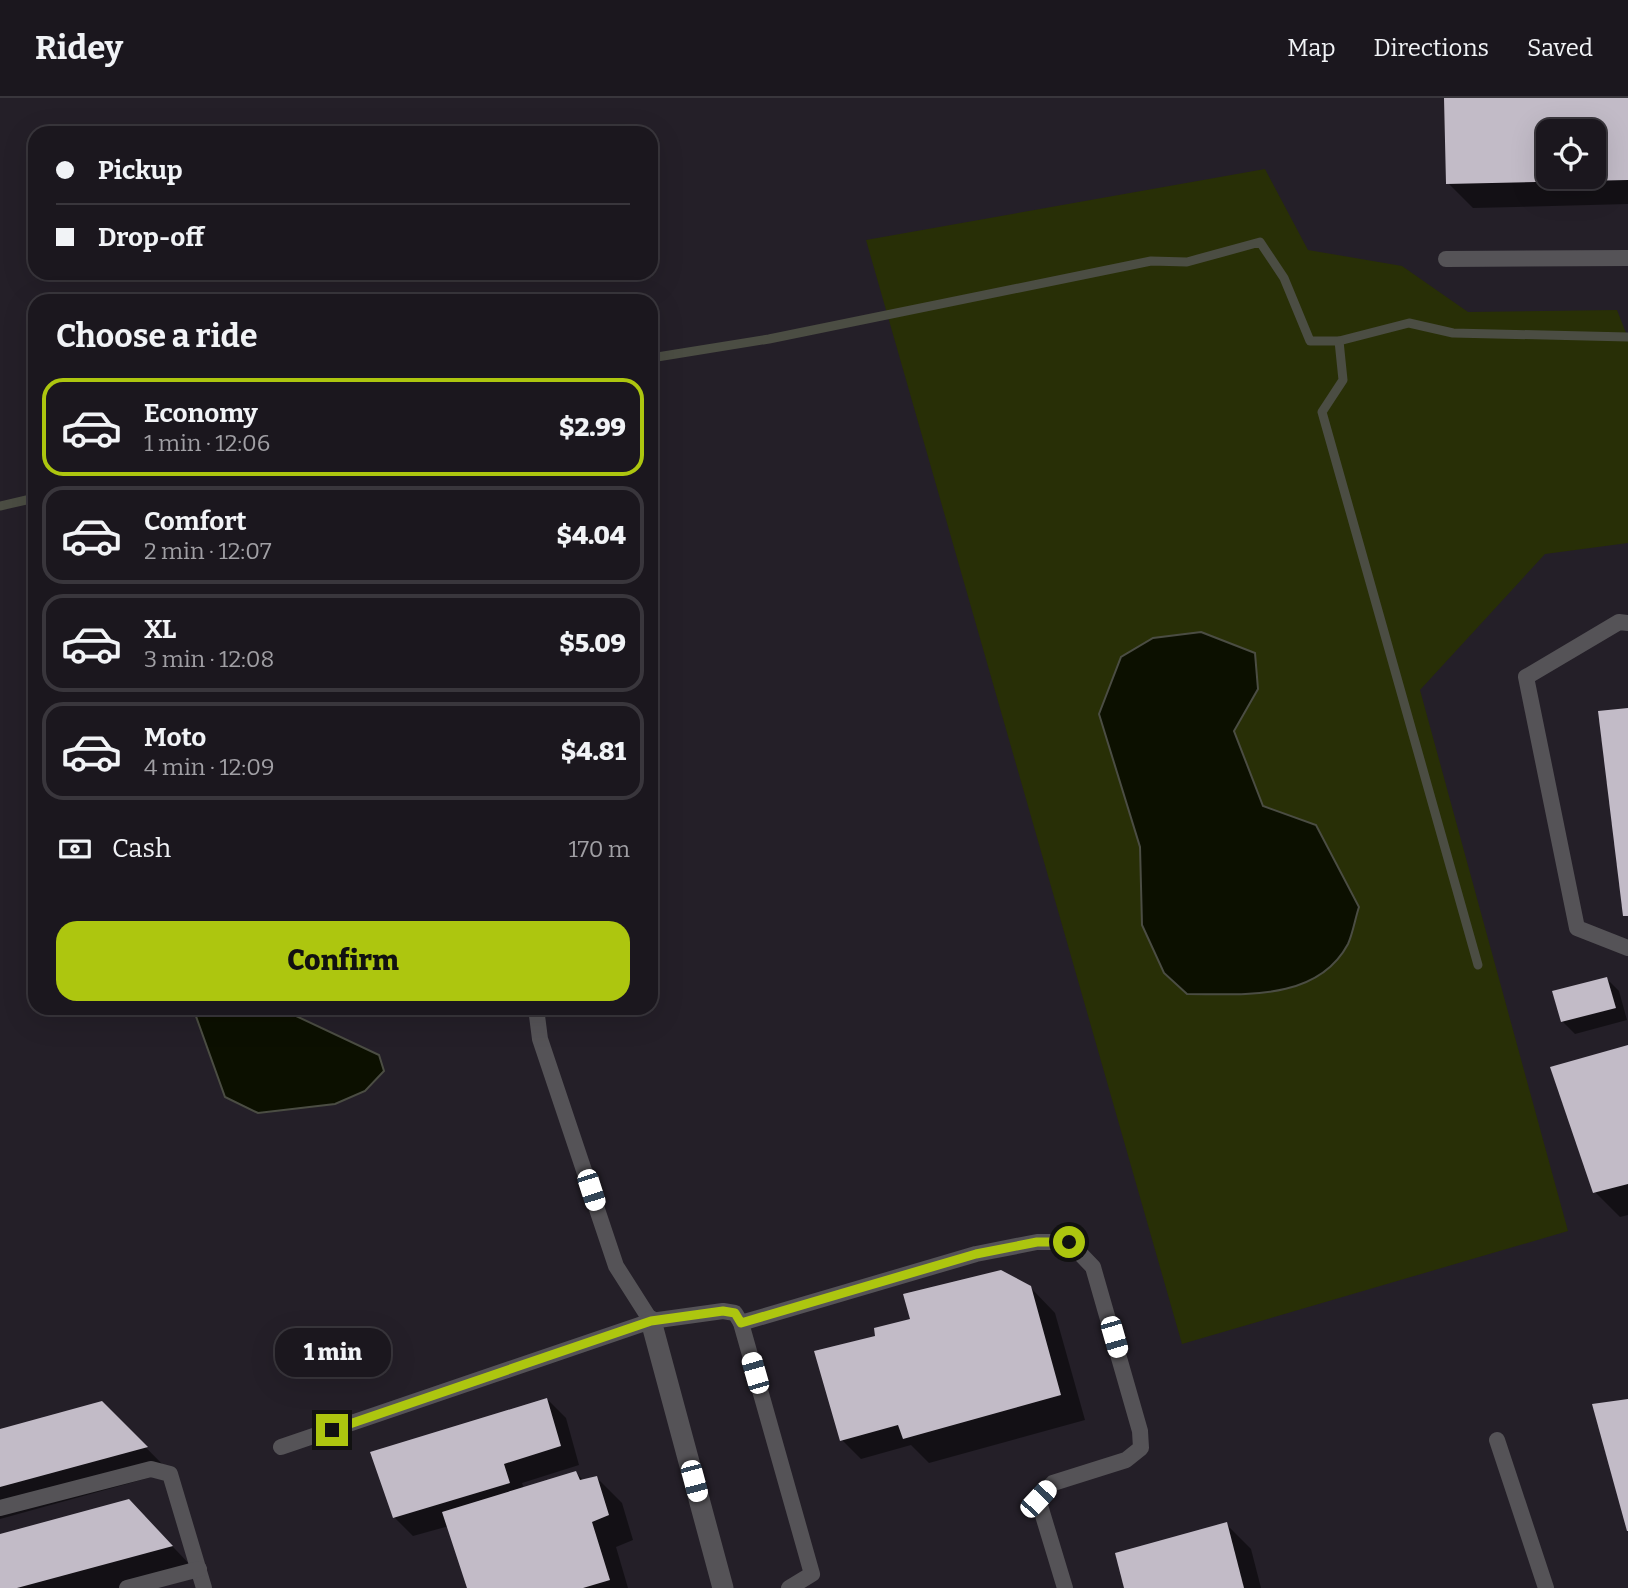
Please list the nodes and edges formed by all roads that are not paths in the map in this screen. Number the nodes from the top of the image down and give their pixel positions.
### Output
1 (1628, 258) edge
2 (1446, 259) dead end
3 (1628, 622) edge
4 (1628, 948) edge
5 (537, 1015) edge
6 (651, 1321) junction
7 (741, 1323) junction
8 (1497, 1440) dead end
9 (281, 1447) dead end
10 (0, 1508) edge
11 (199, 1569) junction
12 (127, 1588) edge
13 (204, 1588) edge
14 (723, 1588) edge
15 (789, 1588) edge
16 (1065, 1588) edge
17 (1546, 1588) edge

1 - 2 lane
3 - 4 lane
5 - 6 lane
6 - 7 lane
6 - 9 lane
6 - 14 street
7 - 15 lane
7 - 16 lane
8 - 17 lane
10 - 11 lane
11 - 12 lane
11 - 13 lane

